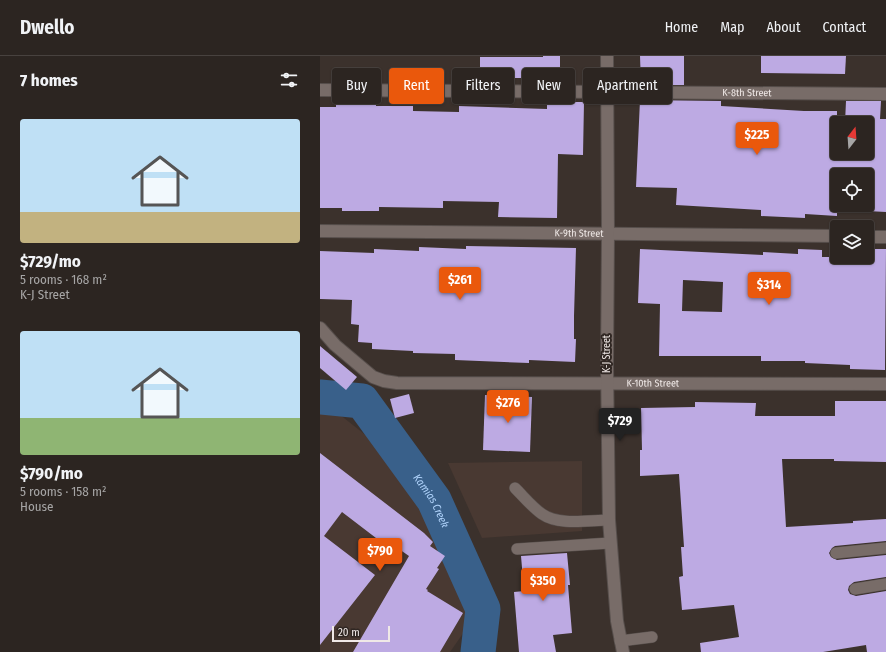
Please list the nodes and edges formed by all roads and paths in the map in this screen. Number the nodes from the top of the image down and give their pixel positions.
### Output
1 (607, 56) edge
2 (607, 68) edge
3 (320, 90) edge
4 (583, 93) edge
5 (672, 93) edge
6 (886, 94) edge
7 (606, 104) edge
8 (320, 231) edge
9 (608, 233) junction
10 (830, 236) edge
11 (874, 237) edge
12 (886, 237) edge
13 (320, 328) edge
14 (607, 384) junction
15 (886, 384) edge
16 (515, 488) dead end
17 (609, 520) junction
18 (610, 543) junction
19 (886, 548) edge
20 (517, 549) dead end
21 (836, 553) dead end
22 (886, 584) edge
23 (855, 589) dead end
24 (652, 637) dead end
25 (622, 646) edge

1 - 2 street, K-J Street
3 - 4 street, K-8th Street
5 - 6 street, K-8th Street
7 - 9 street, K-J Street
8 - 9 street, K-9th Street
9 - 10 street, K-9th Street
9 - 14 street, K-J Street
11 - 12 street
13 - 14 street, K-10th Street
14 - 15 street, K-10th Street
14 - 17 street, K-J Street
16 - 17 lane
17 - 18 street, K-J Street
18 - 20 lane
18 - 25 street, K-J Street
19 - 21 lane
22 - 23 lane
24 - 25 lane

